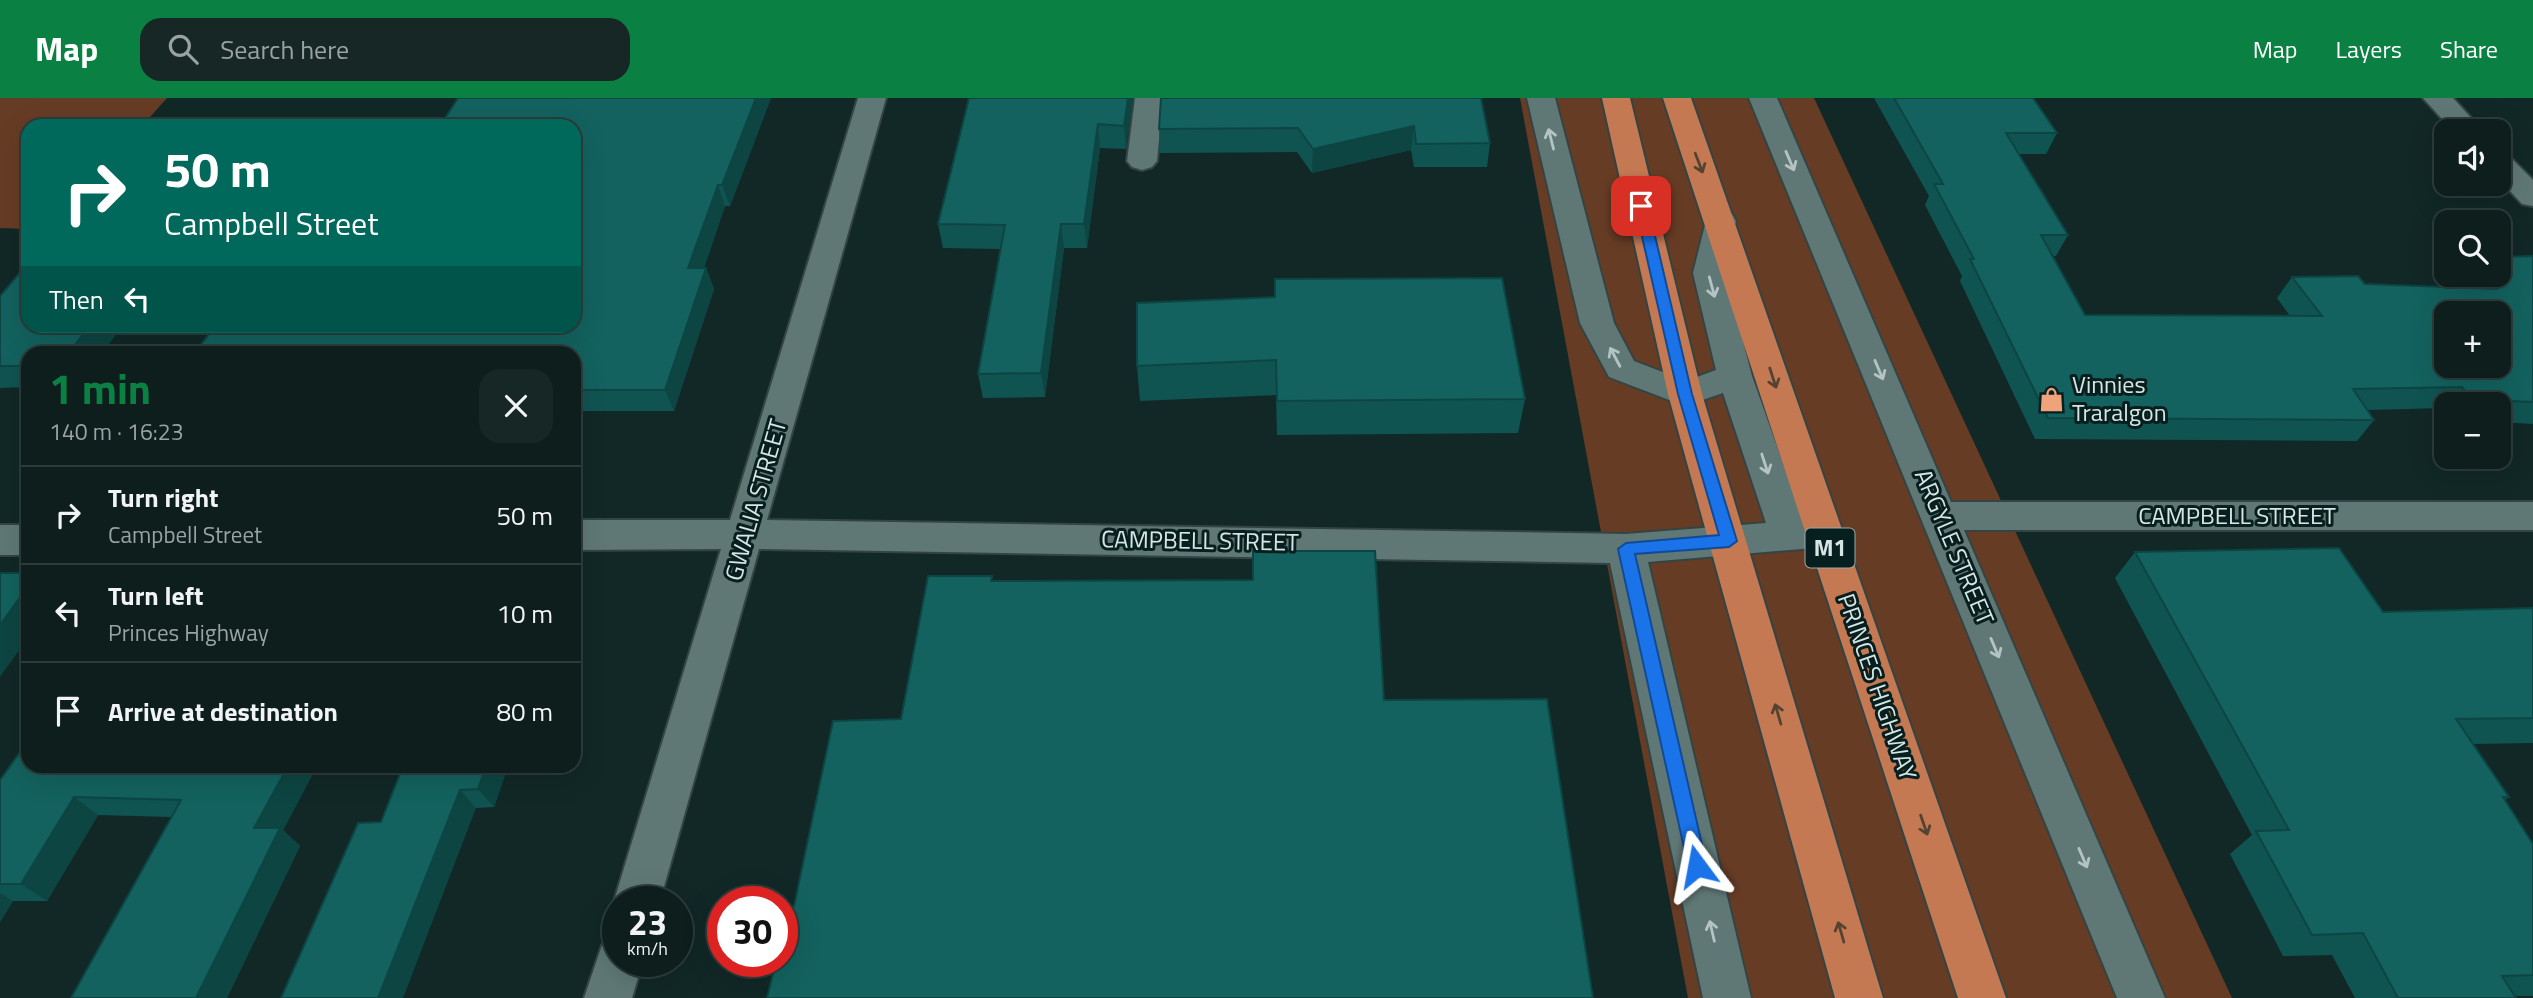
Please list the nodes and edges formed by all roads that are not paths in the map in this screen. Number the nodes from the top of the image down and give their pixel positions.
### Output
1 (872, 98) edge
2 (1149, 98) edge
3 (1541, 98) edge
4 (1616, 98) edge
5 (1677, 98) edge
6 (1763, 98) edge
7 (2437, 98) edge
8 (2457, 119) edge
9 (1142, 161) dead end
10 (2511, 174) edge
11 (2533, 197) edge
12 (1721, 221) junction
13 (1735, 376) junction
14 (1685, 394) junction
15 (1941, 516) junction
16 (2533, 516) edge
17 (746, 534) junction
18 (581, 535) edge
19 (1807, 535) junction
20 (0, 540) edge
21 (21, 540) edge
22 (1729, 541) junction
23 (1626, 549) junction
24 (641, 886) edge
25 (614, 977) edge
26 (608, 998) edge
27 (1727, 998) edge
28 (1859, 998) edge
29 (1982, 998) edge
30 (2141, 998) edge

1 - 17 street, GWALIA STREET
2 - 9 street
14 -> 3 street
4 - 14 highway
5 -> 12 highway, PRINCES HIGHWAY / M1
6 -> 15 street, ARGYLE STREET
7 - 8 street
10 - 11 street
12 -> 13 street
12 -> 19 highway, PRINCES HIGHWAY / M1
13 - 14 street
13 -> 19 street
14 - 22 highway
15 - 16 street, CAMPBELL STREET
15 -> 30 street, ARGYLE STREET
17 - 18 street, CAMPBELL STREET
17 - 23 street, CAMPBELL STREET
17 - 24 street, GWALIA STREET
19 - 22 street, CAMPBELL STREET
19 -> 29 highway, PRINCES HIGHWAY / M1
20 - 21 street
22 - 23 street, CAMPBELL STREET
28 -> 22 highway
27 -> 23 street
25 - 26 street

